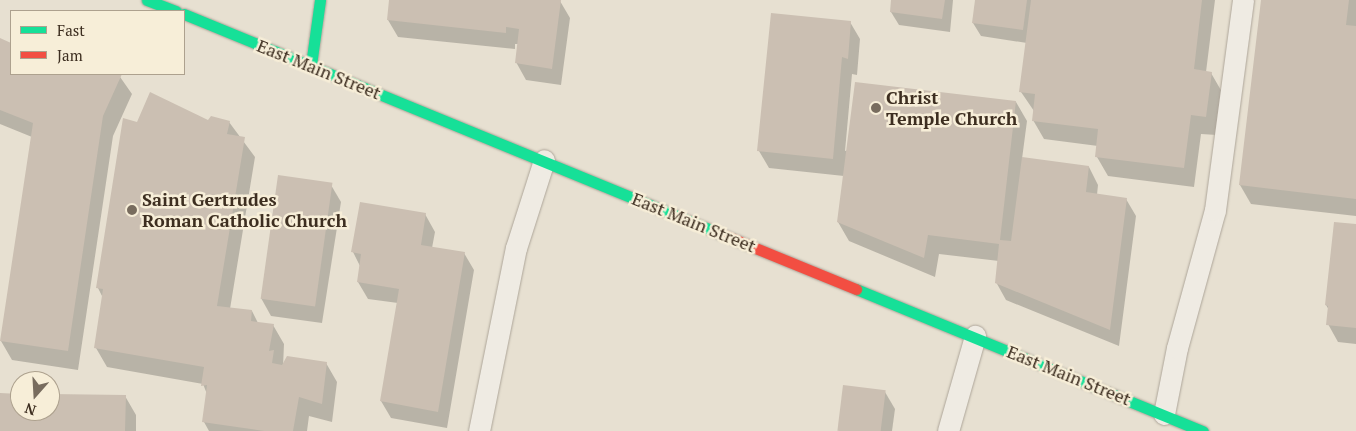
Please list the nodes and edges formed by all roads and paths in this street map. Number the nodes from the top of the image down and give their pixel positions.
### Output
1 (147, 0) edge
2 (320, 0) edge
3 (1243, 0) edge
4 (173, 10) edge
5 (185, 14) edge
6 (311, 65) junction
7 (544, 160) junction
8 (974, 336) junction
9 (1164, 414) junction
10 (479, 431) edge
11 (948, 431) edge
12 (1204, 431) edge

1 - 4 main road
2 - 6 main road
3 - 9 lane
5 - 6 main road, East Main Street
6 - 7 main road, East Main Street
7 - 8 main road, East Main Street
7 - 10 lane
8 - 9 main road, East Main Street
8 - 11 lane
9 - 12 main road, East Main Street

